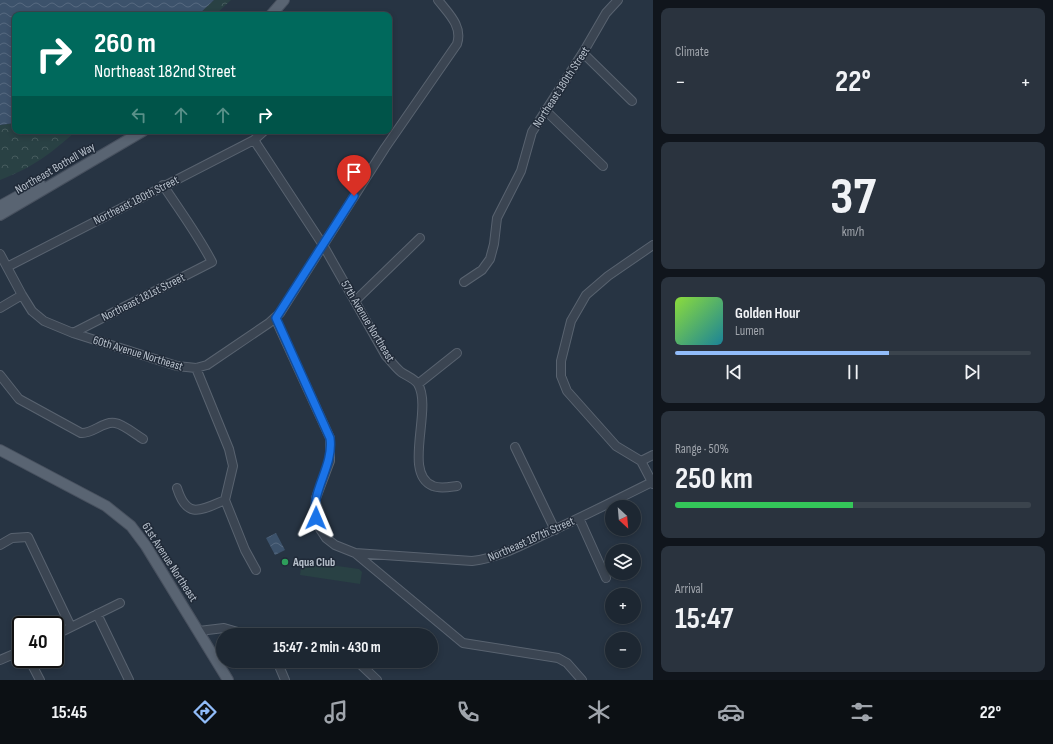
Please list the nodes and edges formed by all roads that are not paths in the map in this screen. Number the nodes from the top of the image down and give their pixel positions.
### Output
1 (286, 0) edge
2 (438, 0) edge
3 (618, 0) edge
4 (275, 12) edge
5 (280, 12) edge
6 (583, 53) junction
7 (632, 101) dead end
8 (545, 110) junction
9 (127, 134) edge
10 (138, 134) edge
11 (261, 134) edge
12 (254, 140) junction
13 (604, 166) dead end
14 (163, 185) junction
15 (0, 206) edge
16 (0, 215) edge
17 (420, 238) dead end
18 (323, 244) junction
19 (653, 245) edge
20 (0, 254) edge
21 (7, 267) junction
22 (464, 282) dead end
23 (22, 295) junction
24 (355, 301) junction
25 (0, 308) edge
26 (276, 318) junction
27 (73, 333) junction
28 (457, 353) dead end
29 (196, 368) junction
30 (0, 375) edge
31 (418, 384) junction
32 (143, 439) dead end
33 (515, 447) dead end
34 (0, 450) edge
35 (653, 455) edge
36 (641, 461) junction
37 (652, 483) edge
38 (457, 486) dead end
39 (177, 488) dead end
40 (225, 500) junction
41 (578, 518) junction
42 (555, 530) junction
43 (0, 545) edge
44 (355, 552) junction
45 (256, 570) dead end
46 (605, 576) edge
47 (120, 603) dead end
48 (97, 614) junction
49 (71, 627) junction
50 (216, 629) edge
51 (64, 630) edge
52 (198, 631) junction
53 (12, 655) edge
54 (0, 660) edge
55 (34, 668) edge
56 (280, 668) edge
57 (364, 668) edge
58 (40, 680) edge
59 (129, 680) edge
60 (228, 680) edge
61 (285, 680) edge
62 (377, 680) edge
63 (582, 680) edge

1 - 4 main road
1 - 5 main road
2 - 18 street
3 - 6 street, Northeast 180th Street
6 - 7 street
6 - 8 street, Northeast 180th Street
8 - 13 street
8 - 22 street, Northeast 180th Street
9 - 15 main road, Northeast Bothell Way
10 - 16 main road, Northeast Bothell Way
11 - 12 street, Northeast 180th Street
12 - 14 street, Northeast 180th Street
12 - 18 street, 57th Avenue Northeast
14 - 21 street, Northeast 180th Street
14 - 27 street, Northeast 181st Street
17 - 24 street
18 - 24 street, 57th Avenue Northeast
18 - 26 street
19 - 36 street
20 - 21 street, 60th Avenue Northeast
21 - 23 street, 60th Avenue Northeast
23 - 25 street
23 - 27 street, 60th Avenue Northeast
24 - 31 street, 57th Avenue Northeast
26 - 29 street
26 - 44 street
27 - 29 street, 60th Avenue Northeast
28 - 31 street
29 - 40 street, 60th Avenue Northeast
30 - 32 street
31 - 38 street
33 - 42 street
34 - 52 main road, 61st Avenue Northeast
35 - 36 street
36 - 37 street
37 - 41 street, Northeast 187th Street
39 - 40 street
40 - 45 street
41 - 42 street, Northeast 187th Street
41 - 46 street
42 - 44 street, Northeast 187th Street
43 - 49 street
44 - 63 street
47 - 48 street
48 - 49 street
48 - 59 street
49 - 51 street
50 - 52 street
52 - 60 main road, 61st Avenue Northeast
53 - 54 street
55 - 58 street
56 - 61 street
57 - 62 street

